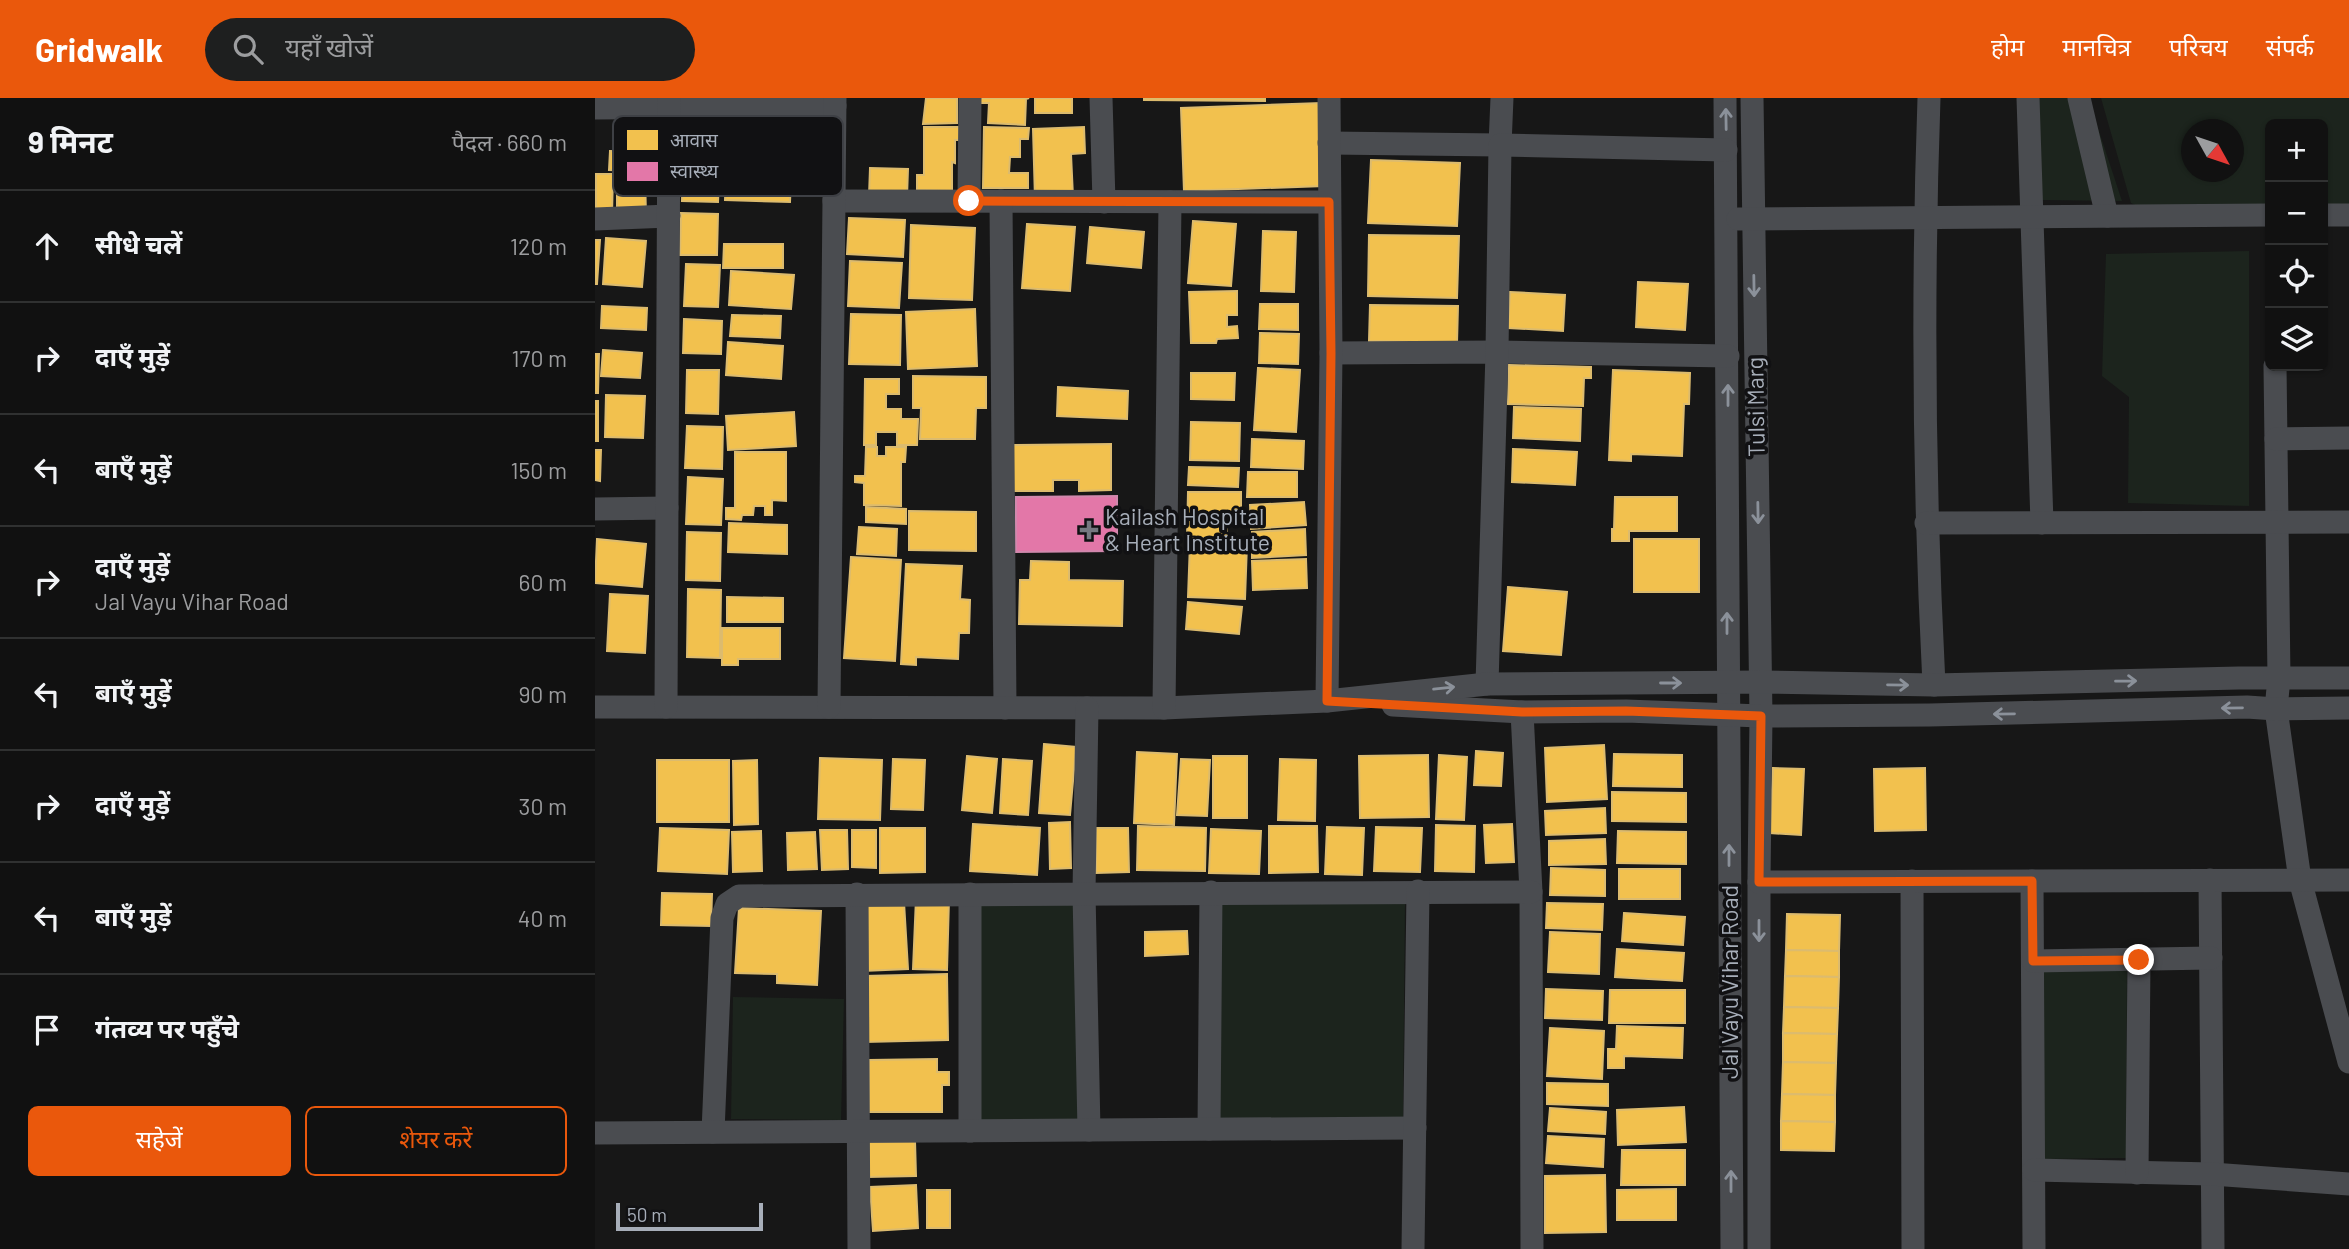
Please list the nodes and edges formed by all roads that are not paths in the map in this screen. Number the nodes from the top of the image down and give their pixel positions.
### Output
1 (970, 98) edge
2 (1101, 98) edge
3 (1329, 98) edge
4 (1502, 98) edge
5 (1725, 98) edge
6 (1752, 98) edge
7 (1929, 98) edge
8 (2028, 98) edge
9 (2079, 98) edge
10 (669, 102) edge
11 (835, 102) edge
12 (595, 108) edge
13 (1329, 143) junction
14 (1500, 145) junction
15 (1726, 150) junction
16 (669, 196) edge
17 (834, 196) edge
18 (834, 201) junction
19 (969, 201) junction
20 (1001, 201) junction
21 (1104, 202) junction
22 (1170, 202) junction
23 (1329, 202) junction
24 (2265, 215) edge
25 (2328, 215) edge
26 (2349, 215) edge
27 (669, 216) junction
28 (2106, 216) junction
29 (1925, 217) junction
30 (2032, 217) junction
31 (1753, 218) junction
32 (595, 219) edge
33 (1726, 219) junction
34 (1497, 352) junction
35 (1331, 353) junction
36 (1728, 356) junction
37 (2275, 371) edge
38 (2349, 438) edge
39 (2276, 439) junction
40 (667, 508) junction
41 (595, 509) edge
42 (2276, 522) junction
43 (2349, 522) edge
44 (1926, 523) junction
45 (2042, 523) junction
46 (2279, 678) junction
47 (2349, 678) edge
48 (1727, 682) junction
49 (1761, 682) junction
50 (1628, 683) junction
51 (1487, 684) junction
52 (1934, 685) junction
53 (1327, 701) junction
54 (595, 707) edge
55 (666, 707) junction
56 (829, 707) junction
57 (1005, 708) junction
58 (1087, 708) junction
59 (1164, 708) junction
60 (2349, 708) edge
61 (2276, 709) junction
62 (1626, 711) junction
63 (1522, 712) junction
64 (1728, 716) junction
65 (1761, 716) junction
66 (2210, 880) junction
67 (2300, 880) junction
68 (2349, 880) edge
69 (1912, 881) junction
70 (2032, 881) junction
71 (1759, 882) junction
72 (1418, 891) junction
73 (1211, 892) junction
74 (1531, 892) junction
75 (1084, 893) junction
76 (857, 894) junction
77 (971, 894) junction
78 (2211, 958) junction
79 (2139, 960) junction
80 (2033, 961) junction
81 (2349, 1062) edge
82 (1415, 1128) junction
83 (1209, 1129) junction
84 (1089, 1130) junction
85 (858, 1131) junction
86 (970, 1131) junction
87 (713, 1132) junction
88 (595, 1133) edge
89 (2034, 1170) junction
90 (2137, 1173) junction
91 (2212, 1174) junction
92 (2349, 1184) edge
93 (859, 1249) edge
94 (1413, 1249) edge
95 (1532, 1249) edge
96 (1732, 1249) edge
97 (1759, 1249) edge
98 (1913, 1249) edge
99 (2034, 1249) edge
100 (2213, 1249) edge

1 - 19 street
2 - 21 street
3 - 13 street
4 - 14 street
15 -> 5 street, Tulsi Marg
6 - 31 street, Tulsi Marg
7 - 29 street
8 - 30 street
9 - 28 street
10 - 11 street
10 - 12 street
13 - 14 street
13 - 23 street
14 - 15 street
14 - 34 street
15 - 33 street, Tulsi Marg
16 - 27 street
17 - 18 street
18 - 19 street
18 - 56 street
19 - 20 street
20 - 21 street
20 - 57 street
21 - 22 street
22 - 23 street
22 - 59 street
23 - 35 street
24 - 28 street
25 - 26 street
27 - 32 street
27 - 40 street
28 - 30 street
29 - 30 street
29 - 31 street
29 - 44 street
30 - 45 street
31 - 33 street
31 -> 49 street, Tulsi Marg
33 - 36 street, Tulsi Marg
34 - 35 street
34 - 36 street
34 - 51 street
35 - 53 street
48 -> 36 street, Tulsi Marg
37 - 39 street
38 - 39 street
39 - 42 street
40 - 41 street
40 - 55 street
42 - 43 street
42 - 45 street
42 - 46 street
44 - 45 street
44 - 52 street
46 - 47 street
52 -> 46 street
46 - 61 street
48 - 49 street
50 -> 48 street
48 - 64 street, Tulsi Marg
49 -> 52 street
49 - 65 street, Tulsi Marg
50 - 51 street
50 - 62 street
53 -> 51 street
53 - 59 street
53 - 63 street
54 - 55 street
55 - 56 street
56 - 57 street
57 - 58 street
58 - 59 street
58 - 75 street
60 - 61 street
61 -> 65 street
61 - 67 street
62 - 63 street
62 - 64 street
63 - 74 street
64 - 65 street
96 -> 64 street, Jal Vayu Vihar Road
65 - 71 street, Jal Vayu Vihar Road
66 - 67 street
66 - 70 street
66 - 78 street
67 - 68 street
67 - 81 street
69 - 70 street
69 - 71 street
69 - 98 street
70 - 80 street
71 -> 97 street, Jal Vayu Vihar Road
72 - 73 street
72 - 74 street
72 - 82 street
73 - 75 street
73 - 83 street
74 - 95 street
75 - 77 street
75 - 84 street
76 - 77 street
76 - 85 street
76 - 87 street
77 - 86 street
78 - 79 street
78 - 91 street
79 - 80 street
79 - 90 street
80 - 89 street
82 - 83 street
82 - 94 street
83 - 84 street
84 - 86 street
85 - 86 street
85 - 87 street
85 - 93 street
87 - 88 street
89 - 90 street
89 - 99 street
90 - 91 street
91 - 92 street
91 - 100 street

